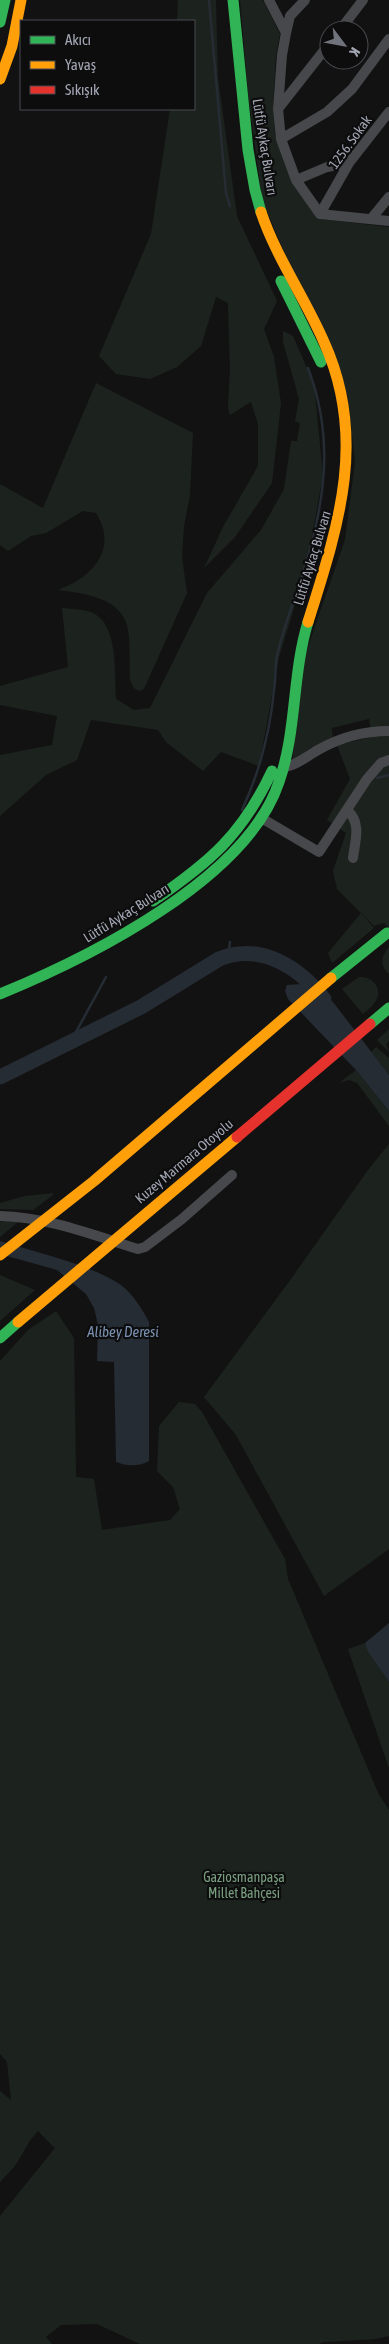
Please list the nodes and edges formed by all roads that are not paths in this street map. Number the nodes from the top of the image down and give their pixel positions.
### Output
1 (5, 0) edge
2 (20, 0) edge
3 (222, 0) edge
4 (232, 0) edge
5 (269, 0) edge
6 (305, 0) edge
7 (363, 0) edge
8 (348, 20) edge
9 (0, 22) edge
10 (224, 29) dead end
11 (286, 33) junction
12 (389, 40) edge
13 (226, 44) dead end
14 (319, 57) edge
15 (0, 79) edge
16 (278, 109) junction
17 (389, 112) edge
18 (280, 139) junction
19 (349, 163) junction
20 (296, 180) junction
21 (389, 197) edge
22 (320, 214) junction
23 (371, 219) junction
24 (389, 221) edge
25 (303, 300) junction
26 (292, 304) junction
27 (389, 731) edge
28 (389, 760) edge
29 (284, 767) junction
30 (347, 810) junction
31 (252, 812) junction
32 (263, 819) junction
33 (353, 858) dead end
34 (387, 933) dead end
35 (0, 982) edge
36 (0, 994) edge
37 (389, 1008) edge
38 (232, 1175) dead end
39 (0, 1216) edge
40 (0, 1255) edge
41 (0, 1338) edge

1 - 9 main road
2 - 15 main road
3 - 10 main road
4 - 25 main road, Lütfü Aykaç Bulvarı
5 - 11 street
6 - 11 street
7 - 8 street
11 - 16 street
12 - 18 street
13 - 26 main road, Lütfü Aykaç Bulvarı
14 - 16 street
16 - 18 street
17 - 19 street, 1256. Sokak
18 - 20 street
19 - 20 street
19 - 22 street, 1256. Sokak
20 - 22 street
21 - 23 street
22 - 23 street
23 - 24 street
25 - 26 main road
25 - 29 main road, Lütfü Aykaç Bulvarı
26 - 31 main road, Lütfü Aykaç Bulvarı
27 - 29 street
28 - 30 street
29 - 32 main road, Lütfü Aykaç Bulvarı
30 - 32 street
30 - 33 street
31 - 32 main road
31 - 35 main road, Lütfü Aykaç Bulvarı
32 - 36 main road, Lütfü Aykaç Bulvarı
34 - 40 main road, bridge
37 - 41 main road, Kuzey Marmara Otoyolu, bridge
38 - 39 street

